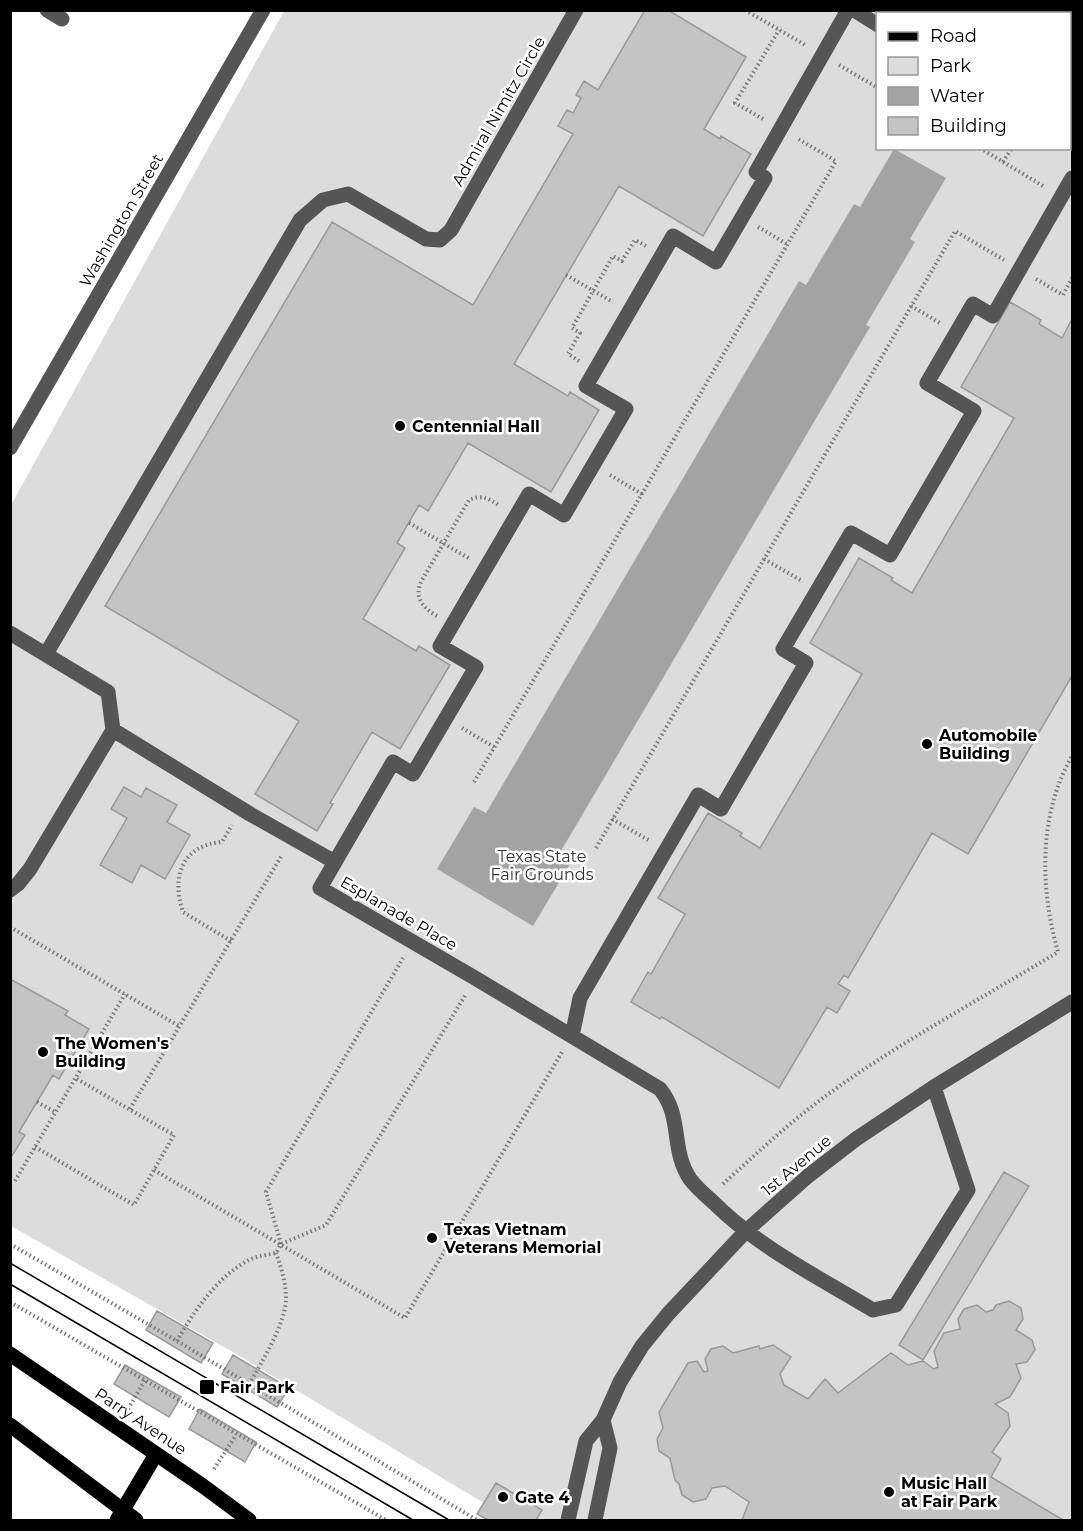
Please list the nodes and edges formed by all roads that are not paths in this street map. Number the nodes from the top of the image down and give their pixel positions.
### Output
1 (47, 10) edge
2 (263, 10) edge
3 (576, 10) edge
4 (848, 10) edge
5 (854, 10) edge
6 (62, 19) dead end
7 (876, 24) edge
8 (1072, 178) edge
9 (10, 448) edge
10 (10, 633) edge
11 (46, 654) junction
12 (113, 730) junction
13 (335, 862) junction
14 (10, 890) edge
15 (1072, 1002) edge
16 (572, 1036) junction
17 (933, 1087) junction
18 (746, 1231) junction
19 (10, 1354) edge
20 (603, 1420) junction
21 (10, 1425) edge
22 (156, 1454) junction
23 (120, 1515) edge
24 (136, 1521) edge
25 (249, 1521) edge
26 (568, 1521) edge
27 (596, 1521) edge

1 - 6 street
2 - 9 street, Washington Street
3 - 11 street, Admiral Nimitz Circle
4 - 13 street
5 - 7 street
8 - 16 street
10 - 11 street
11 - 12 street
12 - 13 street, Esplanade Place
12 - 14 street
13 - 16 street, Esplanade Place
15 - 17 street, 1st Avenue
16 - 18 street, Esplanade Place
17 - 18 street, 1st Avenue
17 - 18 street, Esplanade Place
18 - 20 street, 1st Avenue
19 - 22 main road, Parry Avenue
20 - 26 street, 1st Avenue
20 - 27 street
21 - 23 main road
22 - 23 main road
22 - 25 main road, Parry Avenue
23 - 24 main road

